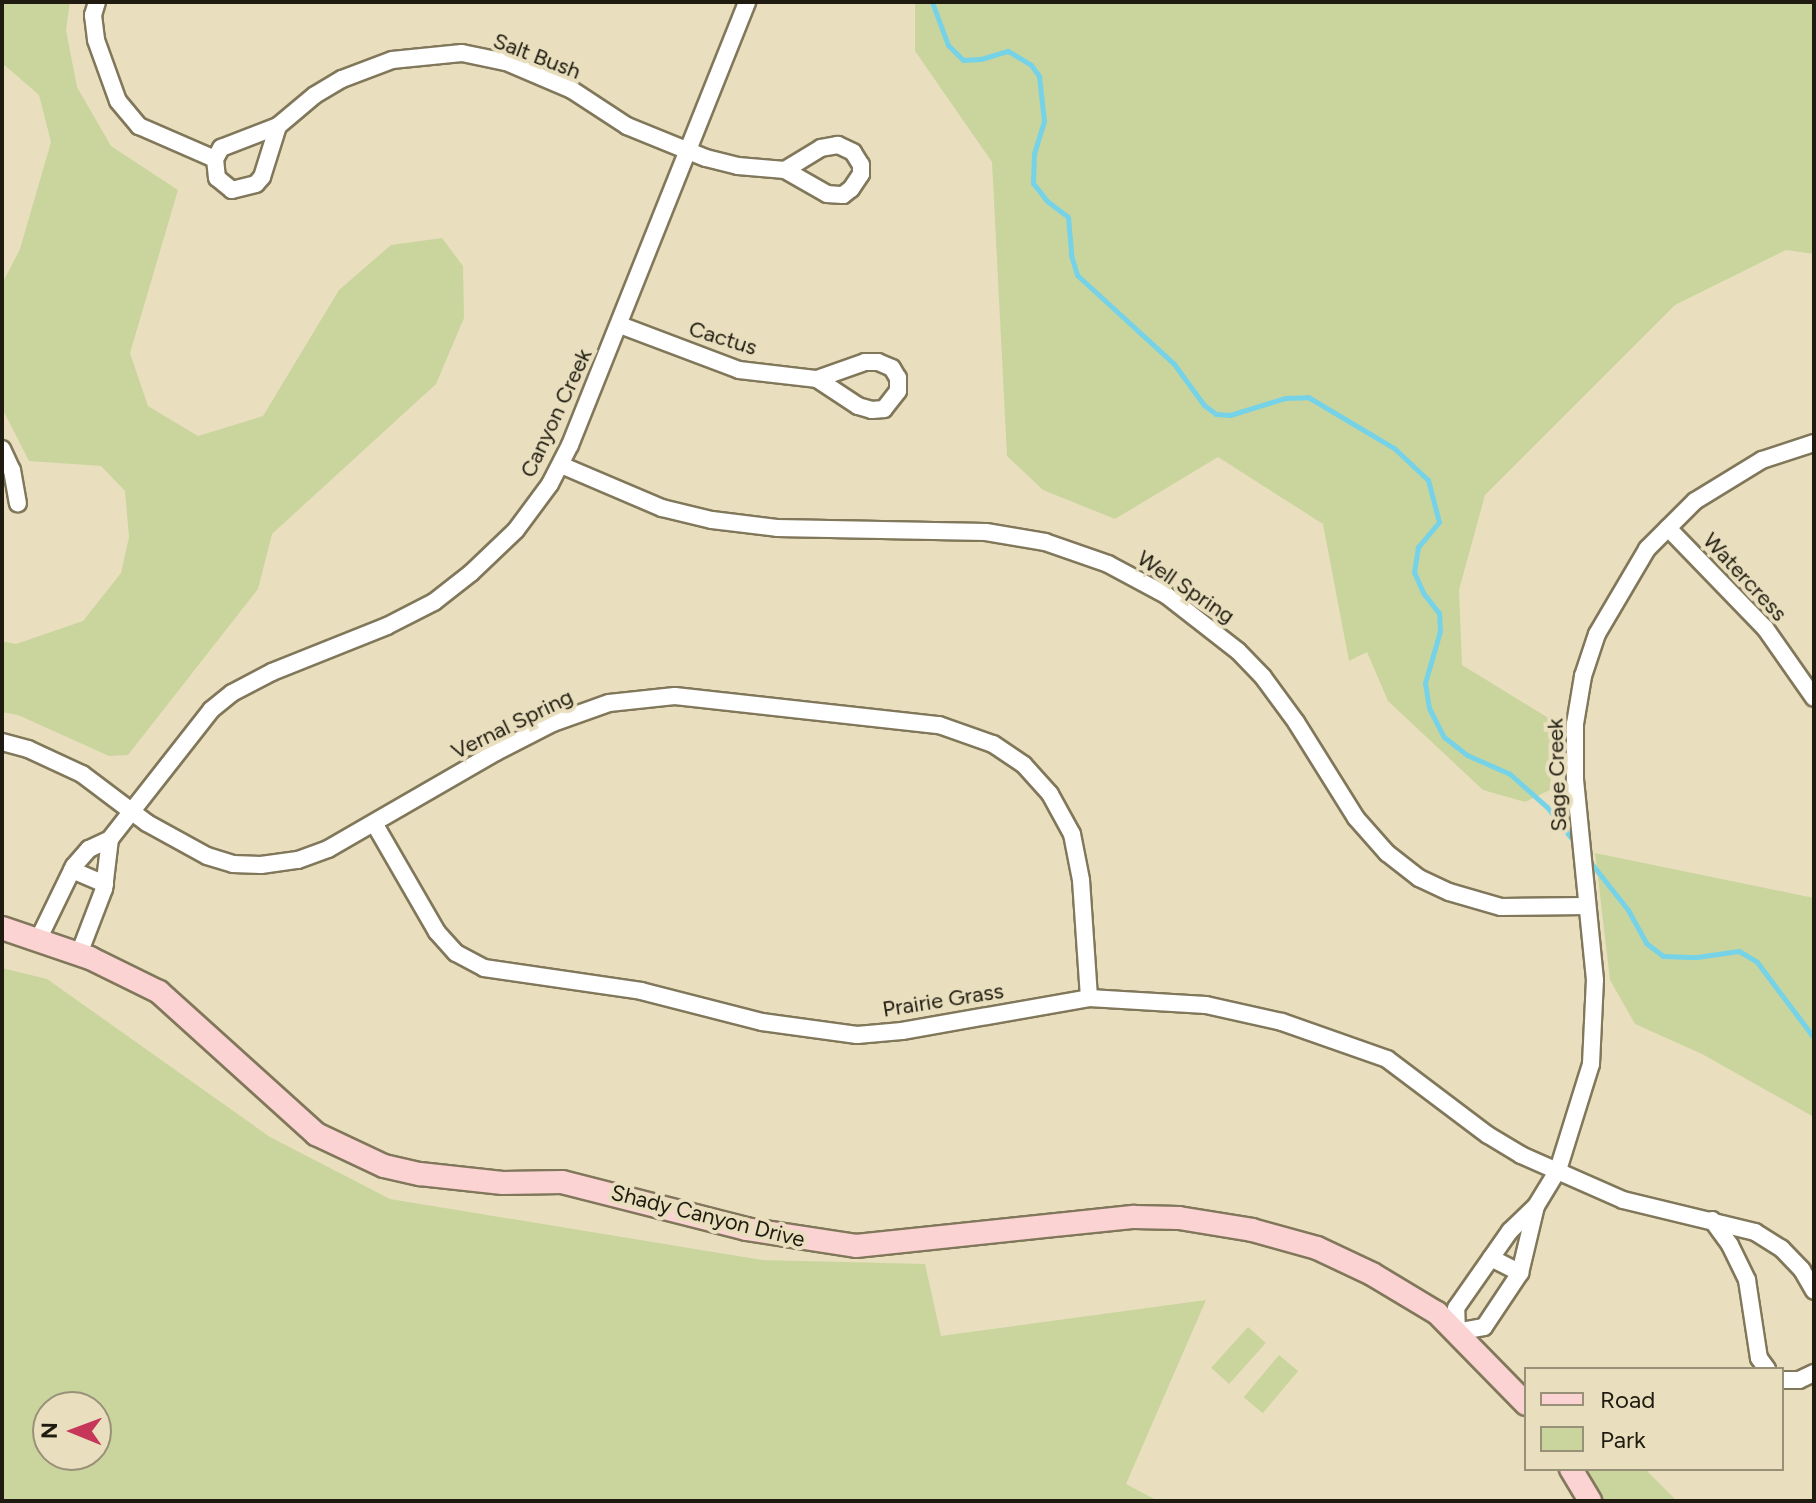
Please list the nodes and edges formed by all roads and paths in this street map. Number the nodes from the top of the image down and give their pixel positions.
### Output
1 (97, 2) edge
2 (747, 2) edge
3 (278, 126) junction
4 (685, 150) junction
5 (215, 159) junction
6 (785, 170) dead end
7 (620, 325) junction
8 (817, 379) junction
9 (1814, 443) edge
10 (2, 449) edge
11 (561, 465) junction
12 (18, 503) dead end
13 (1668, 528) junction
14 (1814, 698) edge
15 (2, 742) edge
16 (131, 810) junction
17 (374, 823) junction
18 (110, 839) junction
19 (72, 870) junction
20 (105, 884) junction
21 (1586, 906) junction
22 (2, 928) edge
23 (38, 940) junction
24 (79, 954) junction
25 (1089, 998) junction
26 (1558, 1170) junction
27 (1536, 1206) junction
28 (1712, 1220) junction
29 (1491, 1258) junction
30 (1520, 1273) junction
31 (1814, 1291) edge
32 (1457, 1332) junction
33 (1766, 1367) edge
34 (1814, 1373) edge
35 (1784, 1380) edge
36 (1524, 1402) edge
37 (1572, 1471) edge
38 (1590, 1501) edge

1 - 5 street
2 - 4 street, Canyon Creek
3 - 4 street, Salt Bush
3 - 5 street, Salt Bush
3 - 5 street
4 - 6 street, Salt Bush
4 - 7 street, Canyon Creek
7 - 8 street, Cactus
7 - 11 street, Canyon Creek
8 - 8 street, Cactus
9 - 13 street, Sage Creek
10 - 12 street
11 - 16 street, Canyon Creek
11 - 21 street, Well Spring
13 - 14 street, Watercress
13 - 21 street, Sage Creek
15 - 16 street, Vernal Spring
16 - 17 street, Vernal Spring
16 - 18 street, Canyon Creek
17 - 25 street, Prairie Grass
17 - 25 street, Vernal Spring
18 - 19 street, Canyon Creek
18 - 20 street, Canyon Creek
19 - 20 street
19 - 23 street, Canyon Creek
20 - 24 street, Canyon Creek
21 - 26 street, Sage Creek
22 - 23 street, Shady Canyon Drive
23 - 24 street, Shady Canyon Drive
24 - 32 street, Shady Canyon Drive
25 - 26 street, Prairie Grass
26 - 27 street, Sage Creek
26 - 28 street, Prairie Grass
27 - 29 street, Sage Creek
27 - 30 street, Sage Creek
28 - 31 street, Prairie Grass
28 - 33 street
29 - 30 street
29 - 32 street, Sage Creek
30 - 32 street, Sage Creek
32 - 36 street, Shady Canyon Drive
34 - 35 street
37 - 38 street

